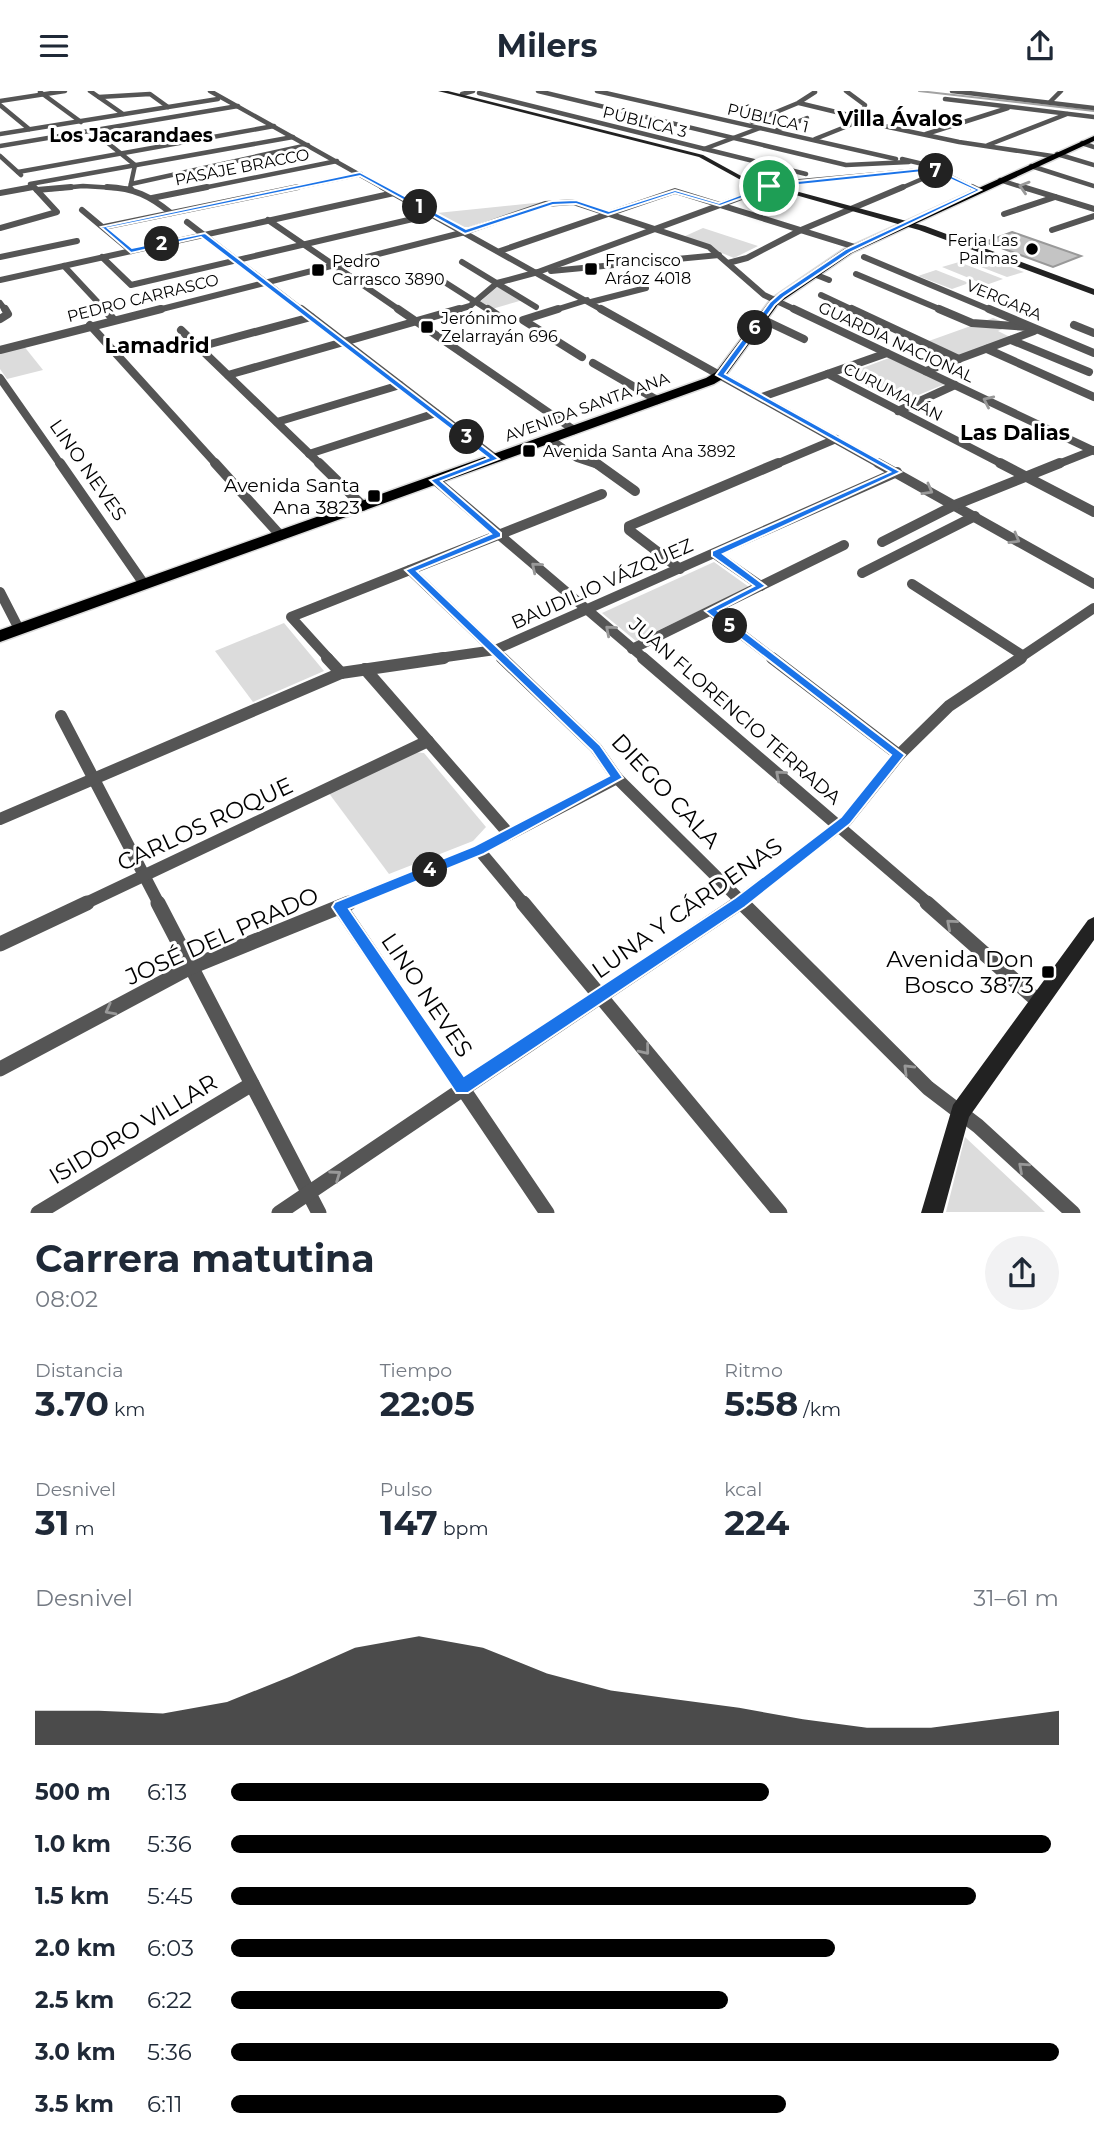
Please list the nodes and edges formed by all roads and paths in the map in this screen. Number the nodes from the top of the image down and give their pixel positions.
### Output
1 (65, 91) edge
2 (90, 91) edge
3 (210, 91) edge
4 (441, 91) edge
5 (450, 91) edge
6 (538, 91) edge
7 (597, 91) edge
8 (846, 91) edge
9 (952, 91) edge
10 (1001, 91) edge
11 (1060, 91) edge
12 (479, 92) edge
13 (815, 92) edge
14 (41, 93) edge
15 (463, 94) junction
16 (993, 96) junction
17 (99, 97) junction
18 (218, 99) dead end
19 (946, 99) dead end
20 (1050, 102) junction
21 (0, 103) edge
22 (799, 103) junction
23 (238, 106) junction
24 (661, 106) junction
25 (168, 107) junction
26 (1010, 107) junction
27 (1094, 108) edge
28 (123, 114) junction
29 (635, 114) junction
30 (1068, 114) junction
31 (1094, 117) edge
32 (625, 118) dead end
33 (807, 118) dead end
34 (860, 119) junction
35 (80, 121) junction
36 (615, 121) dead end
37 (605, 124) junction
38 (86, 125) dead end
39 (274, 126) junction
40 (760, 128) junction
41 (29, 129) junction
42 (777, 130) junction
43 (93, 131) junction
44 (0, 134) edge
45 (924, 135) junction
46 (293, 137) junction
47 (733, 138) junction
48 (1094, 138) edge
49 (815, 139) junction
50 (1082, 143) junction
51 (308, 145) junction
52 (0, 146) edge
53 (985, 146) junction
54 (1094, 147) edge
55 (704, 149) junction
56 (793, 152) junction
57 (123, 153) junction
58 (1055, 155) junction
59 (0, 156) edge
60 (783, 156) dead end
61 (261, 158) junction
62 (773, 160) dead end
63 (337, 161) junction
64 (909, 162) junction
65 (763, 164) junction
66 (135, 165) junction
67 (1094, 165) edge
68 (1031, 166) junction
69 (935, 170) junction
70 (18, 172) junction
71 (284, 172) junction
72 (360, 174) junction
73 (806, 174) dead end
74 (1000, 180) junction
75 (772, 185) junction
76 (130, 186) junction
77 (1094, 186) edge
78 (33, 187) junction
79 (978, 190) junction
80 (0, 193) edge
81 (394, 193) junction
82 (1055, 197) junction
83 (152, 198) junction
84 (576, 202) joint
85 (720, 205) junction
86 (851, 208) junction
87 (1094, 209) edge
88 (82, 210) dead end
89 (172, 213) junction
90 (608, 213) junction
91 (434, 214) junction
92 (1003, 214) dead end
93 (1094, 216) edge
94 (268, 220) junction
95 (187, 222) dead end
96 (907, 223) junction
97 (104, 227) junction
98 (0, 229) edge
99 (655, 229) junction
100 (801, 230) junction
101 (1052, 230) dead end
102 (465, 232) junction
103 (203, 235) junction
104 (77, 241) dead end
105 (304, 244) junction
106 (855, 247) junction
107 (131, 251) junction
108 (500, 251) junction
109 (719, 255) junction
110 (0, 257) edge
111 (102, 257) junction
112 (864, 257) dead end
113 (236, 260) junction
114 (462, 263) dead end
115 (728, 263) junction
116 (333, 265) junction
117 (64, 266) junction
118 (538, 272) junction
119 (814, 274) junction
120 (856, 274) dead end
121 (435, 276) dead end
122 (0, 280) edge
123 (829, 280) dead end
124 (264, 282) junction
125 (497, 283) junction
126 (646, 288) dead end
127 (1094, 290) edge
128 (821, 295) dead end
129 (589, 301) junction
130 (775, 301) junction
131 (475, 302) junction
132 (0, 303) edge
133 (537, 307) dead end
134 (311, 317) junction
135 (500, 317) dead end
136 (0, 319) edge
137 (113, 319) junction
138 (762, 319) junction
139 (415, 321) junction
140 (90, 325) junction
141 (1074, 325) dead end
142 (1033, 328) junction
143 (181, 330) dead end
144 (1094, 333) edge
145 (804, 339) dead end
146 (1011, 339) junction
147 (343, 342) junction
148 (199, 347) junction
149 (986, 349) junction
150 (0, 350) edge
151 (887, 353) junction
152 (1094, 353) edge
153 (582, 357) dead end
154 (960, 359) junction
155 (593, 363) dead end
156 (926, 371) junction
157 (1089, 372) dead end
158 (828, 374) junction
159 (228, 375) junction
160 (720, 375) junction
161 (0, 378) edge
162 (955, 385) junction
163 (400, 386) junction
164 (762, 397) junction
165 (1094, 397) edge
166 (657, 400) junction
167 (898, 411) junction
168 (436, 413) junction
169 (277, 422) junction
170 (573, 430) junction
171 (550, 439) junction
172 (836, 439) junction
173 (1093, 451) edge
174 (309, 454) junction
175 (495, 459) junction
176 (897, 472) junction
177 (1026, 477) junction
178 (435, 480) junction
179 (635, 491) dead end
180 (601, 494) dead end
181 (955, 505) junction
182 (363, 506) junction
183 (1094, 512) edge
184 (975, 516) junction
185 (280, 535) junction
186 (498, 535) junction
187 (882, 542) dead end
188 (844, 545) dead end
189 (715, 554) junction
190 (680, 569) junction
191 (410, 570) junction
192 (862, 573) dead end
193 (144, 584) junction
194 (912, 584) dead end
195 (1094, 584) edge
196 (761, 586) junction
197 (0, 592) edge
198 (1094, 608) edge
199 (588, 611) junction
200 (711, 611) junction
201 (19, 629) junction
202 (0, 636) edge
203 (632, 649) junction
204 (495, 650) junction
205 (1022, 655) junction
206 (365, 669) junction
207 (341, 673) junction
208 (61, 716) dead end
209 (428, 741) junction
210 (899, 755) junction
211 (617, 778) junction
212 (93, 779) junction
213 (0, 819) edge
214 (839, 826) junction
215 (509, 834) junction
216 (479, 850) junction
217 (144, 876) junction
218 (740, 902) junction
219 (340, 907) junction
220 (1094, 925) edge
221 (0, 944) edge
222 (191, 967) junction
223 (602, 997) junction
224 (1039, 1002) junction
225 (0, 1069) edge
226 (252, 1084) junction
227 (462, 1087) junction
228 (960, 1112) junction
229 (309, 1193) junction
230 (38, 1213) edge
231 (279, 1213) edge
232 (319, 1213) edge
233 (547, 1213) edge
234 (780, 1213) edge
235 (932, 1213) edge
236 (1073, 1213) edge

1 - 14 street
2 - 17 street
3 - 23 street
4 - 75 main road
5 - 15 main road
6 - 29 street
7 - 24 street, PÚBLICA 1
8 - 34 street
9 - 16 street
10 - 16 street
11 - 20 street
12 - 15 street
12 - 37 street, PÚBLICA 3
13 - 22 street
14 - 21 street
14 - 35 street
15 - 75 main road
16 - 20 street
17 - 25 street
17 - 28 street
18 - 25 street
19 - 26 street
20 - 27 street
21 - 41 street
22 - 34 street
22 - 42 street
23 - 39 street
23 - 43 street
24 - 29 street
24 - 40 street, PÚBLICA 1
25 - 28 street
26 - 30 street
26 - 45 street
28 - 35 street
29 - 32 street
29 - 47 street
30 - 31 street
30 - 53 street
33 - 42 street
34 - 45 street
34 - 49 street
35 - 38 street
35 - 41 street
36 - 37 street
37 - 55 street, PÚBLICA 3
39 - 46 street
39 - 57 street
40 - 47 street
40 - 64 street, PÚBLICA 1
41 - 44 street
42 - 49 street
43 - 52 street
43 - 57 street
45 - 53 street
46 - 51 street
46 - 66 street
47 - 55 street
47 - 56 street
48 - 50 main road
49 - 69 street
50 - 54 street
50 - 58 main road
51 - 61 street
51 - 63 street
53 - 58 street
55 - 65 street, PÚBLICA 3
56 - 60 street
56 - 64 street
57 - 66 street
57 - 70 street
58 - 67 street
58 - 68 main road
59 - 70 street
61 - 71 street
61 - 76 street
62 - 65 street
63 - 71 street, PASAJE BRACCO
63 - 72 street
64 - 69 street, PÚBLICA 1
65 - 73 street, PÚBLICA 3
66 - 76 street
66 - 78 street
68 - 74 main road
68 - 77 street
69 - 75 street
69 - 79 street
69 - 86 street
70 - 78 street
71 - 83 street, PASAJE BRACCO
72 - 81 street
72 - 89 street
74 - 79 main road
82 -> 74 street
75 - 85 street
75 - 86 main road
76 - 78 street
76 - 83 street
78 - 80 street
78 - 98 street
79 - 96 main road
81 - 91 street
81 - 94 street
82 - 87 street
82 - 92 street
83 - 89 street
84 - 90 street, GUARDIA NACIONAL
84 - 102 street, PEDRO CARRASCO
85 - 90 street
85 - 99 street
85 - 100 street
86 - 96 main road
86 - 100 street
88 - 97 street
89 - 97 street
90 - 99 street, GUARDIA NACIONAL
90 - 108 street
91 - 102 street
91 - 105 street
93 - 101 street
94 - 103 street
94 - 105 street
95 - 103 street
96 - 106 main road
96 - 127 main road
97 - 107 street
99 - 109 street, GUARDIA NACIONAL
99 - 118 street
100 - 106 street
100 - 115 street
102 - 108 street
102 - 116 street, PEDRO CARRASCO
103 - 107 street
103 - 113 street
104 - 110 street
105 - 113 street
105 - 116 street
106 - 119 main road
107 - 111 street
108 - 118 street
109 - 115 street, GUARDIA NACIONAL
109 - 118 street
111 - 113 street
111 - 117 street
112 - 142 street, VERGARA
113 - 124 street
114 - 125 street
115 - 130 street, GUARDIA NACIONAL
116 - 124 street, PEDRO CARRASCO
116 - 139 street
117 - 122 street
117 - 137 street
118 - 125 street
118 - 129 street
119 - 123 street
119 - 130 main road
120 - 142 street
121 - 131 street
124 - 134 street
124 - 137 street, PEDRO CARRASCO
125 - 131 street
125 - 133 street
126 - 129 street
128 - 154 street
129 - 153 street
129 - 160 street
130 - 138 main road
130 - 151 street, GUARDIA NACIONAL
131 - 135 street
131 - 139 street
132 - 136 street
134 - 147 street
134 - 148 street
137 - 140 street, PEDRO CARRASCO
138 - 145 street
138 - 160 main road
139 - 147 street
139 - 170 street
140 - 150 street, PEDRO CARRASCO
140 - 185 street
141 - 144 street
142 - 146 street
142 - 152 street, VERGARA
143 - 148 street
146 - 149 street
146 - 157 street
147 - 159 street
147 - 163 street
148 - 159 street
149 - 154 street
149 - 165 street
151 - 156 street, GUARDIA NACIONAL
151 - 158 street
154 - 156 street
155 - 166 street
156 - 162 street, GUARDIA NACIONAL
158 - 164 street
158 - 167 street, CURUMALÁN
159 - 169 street
160 - 164 street
160 - 166 main road, AVENIDA SANTA ANA
161 - 193 street, LINO NEVES
162 - 167 street
173 -> 162 street, GUARDIA NACIONAL
163 - 168 street
163 - 169 street
164 - 172 street
166 - 170 main road, AVENIDA SANTA ANA
167 - 177 street, CURUMALÁN
168 - 174 street
168 - 175 street
169 - 174 street
170 - 171 main road, AVENIDA SANTA ANA
171 - 175 main road, AVENIDA SANTA ANA
171 - 179 street
172 - 176 street
172 - 190 street
173 - 177 street
174 - 182 street
175 - 178 main road, AVENIDA SANTA ANA
176 -> 181 street
176 - 189 street, BAUDILIO VÁZQUEZ
177 - 181 street
177 - 183 street, CURUMALÁN
178 - 182 main road, AVENIDA SANTA ANA
178 - 186 street, JUAN FLORENCIO TERRADA
180 - 186 street
181 - 184 street
181 - 187 street
182 - 185 main road, AVENIDA SANTA ANA
184 - 192 street
184 -> 195 street
185 - 193 main road, AVENIDA SANTA ANA
186 - 191 street
199 -> 186 street, JUAN FLORENCIO TERRADA
188 - 196 street
189 - 190 street, BAUDILIO VÁZQUEZ
189 - 196 street
190 - 199 street, BAUDILIO VÁZQUEZ
191 - 204 street, DIEGO CALA
191 - 207 street
193 - 201 main road, AVENIDA SANTA ANA
194 - 205 street
196 - 200 street
197 - 201 street
198 - 205 street, LUNA Y CÁRDENAS
203 -> 199 street, JUAN FLORENCIO TERRADA
199 - 204 street, BAUDILIO VÁZQUEZ
200 - 203 street
200 - 210 street
201 - 202 main road, AVENIDA SANTA ANA
214 -> 203 street, JUAN FLORENCIO TERRADA
204 - 206 street, BAUDILIO VÁZQUEZ
204 - 211 street, DIEGO CALA
205 - 210 street, LUNA Y CÁRDENAS
206 - 207 street, BAUDILIO VÁZQUEZ
206 - 209 street
207 - 212 street, BAUDILIO VÁZQUEZ
208 - 212 street
209 - 215 street
209 - 217 street, CARLOS ROQUE
210 - 214 street, LUNA Y CÁRDENAS
211 - 215 street, JOSÉ DEL PRADO
211 - 218 street, DIEGO CALA
212 - 213 street, BAUDILIO VÁZQUEZ
212 - 217 street
214 - 218 street, LUNA Y CÁRDENAS
224 -> 214 street, JUAN FLORENCIO TERRADA
215 - 216 street, JOSÉ DEL PRADO
216 - 219 street, JOSÉ DEL PRADO
216 - 223 street
217 - 221 street, CARLOS ROQUE
217 - 222 street
218 - 223 street, LUNA Y CÁRDENAS
228 -> 218 street, DIEGO CALA
219 - 222 street, JOSÉ DEL PRADO
219 - 227 street, LINO NEVES
220 - 224 main road
222 -> 225 street, JOSÉ DEL PRADO
222 - 226 street
223 - 227 street, LUNA Y CÁRDENAS
223 -> 234 street
224 - 228 main road
226 - 229 street
226 - 230 street, ISIDORO VILLAR
229 -> 227 street, LUNA Y CÁRDENAS
227 - 233 street, LINO NEVES
228 - 235 main road
236 -> 228 street, DIEGO CALA
229 - 231 street, LUNA Y CÁRDENAS
229 - 232 street

